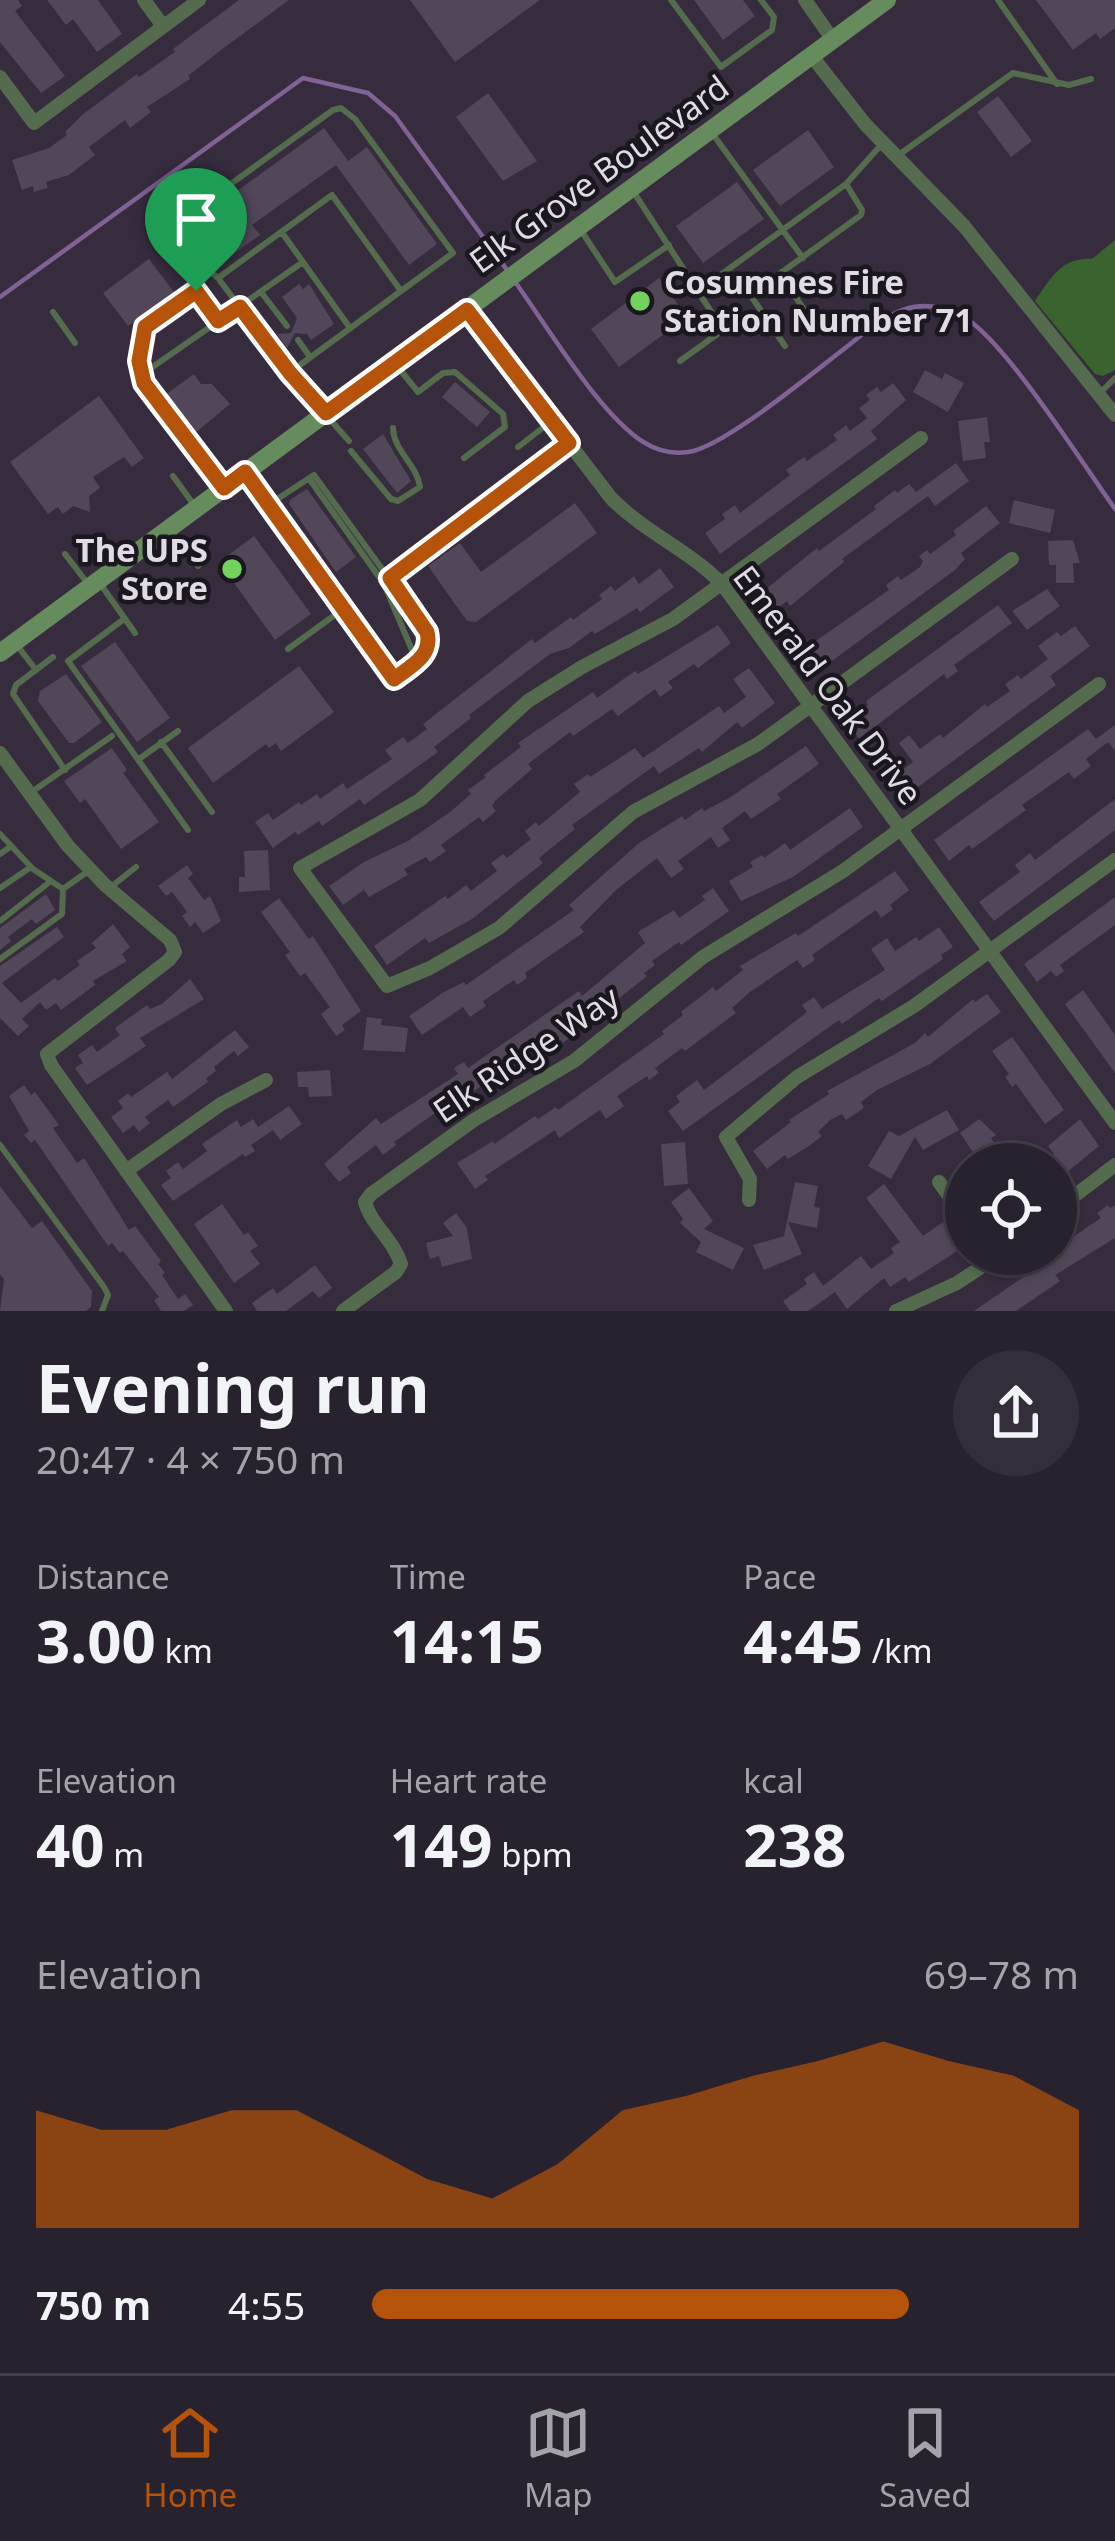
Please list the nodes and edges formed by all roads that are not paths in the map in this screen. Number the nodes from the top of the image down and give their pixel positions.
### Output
1 (144, 0) edge
2 (199, 0) edge
3 (761, 0) edge
4 (805, 0) edge
5 (887, 0) edge
6 (998, 0) edge
7 (674, 1) edge
8 (865, 7) edge
9 (163, 26) junction
10 (833, 40) junction
11 (811, 55) junction
12 (0, 77) edge
13 (1090, 79) dead end
14 (1057, 84) junction
15 (710, 130) junction
16 (884, 143) junction
17 (897, 157) junction
18 (846, 184) junction
19 (631, 188) junction
20 (578, 226) junction
21 (781, 231) junction
22 (282, 232) junction
23 (669, 245) junction
24 (803, 258) junction
25 (303, 262) junction
26 (780, 274) junction
27 (718, 276) dead end
28 (218, 278) junction
29 (401, 291) junction
30 (261, 292) junction
31 (240, 307) junction
32 (467, 310) junction
33 (53, 312) dead end
34 (218, 321) junction
35 (287, 326) dead end
36 (816, 326) dead end
37 (350, 328) junction
38 (298, 340) dead end
39 (75, 343) dead end
40 (785, 346) dead end
41 (310, 358) junction
42 (680, 361) dead end
43 (395, 362) junction
44 (290, 373) junction
45 (142, 374) junction
46 (1115, 378) edge
47 (1099, 394) junction
48 (326, 413) junction
49 (1115, 415) edge
50 (551, 420) junction
51 (394, 428) dead end
52 (921, 438) dead end
53 (569, 443) junction
54 (518, 447) dead end
55 (464, 458) dead end
56 (245, 472) junction
57 (173, 476) dead end
58 (310, 478) junction
59 (224, 488) junction
60 (268, 506) junction
61 (196, 508) junction
62 (169, 528) junction
63 (65, 554) dead end
64 (1012, 559) dead end
65 (198, 566) dead end
66 (390, 578) junction
67 (94, 584) junction
68 (722, 584) junction
69 (343, 610) junction
70 (124, 620) junction
71 (136, 633) dead end
72 (7, 648) edge
73 (288, 650) dead end
74 (53, 658) dead end
75 (417, 662) junction
76 (35, 670) junction
77 (1099, 684) dead end
78 (811, 706) junction
79 (178, 730) dead end
80 (112, 736) dead end
81 (161, 742) junction
82 (139, 759) junction
83 (3, 763) edge
84 (64, 770) junction
85 (30, 794) junction
86 (212, 812) dead end
87 (901, 829) junction
88 (188, 830) dead end
89 (0, 834) edge
90 (10, 847) junction
91 (0, 854) edge
92 (1115, 860) edge
93 (31, 866) junction
94 (136, 867) dead end
95 (89, 870) junction
96 (51, 881) junction
97 (0, 888) edge
98 (109, 888) junction
99 (63, 890) junction
100 (0, 921) edge
101 (990, 951) junction
102 (0, 959) edge
103 (266, 1080) dead end
104 (1115, 1123) edge
105 (0, 1145) edge
106 (1115, 1165) edge
107 (126, 1171) junction
108 (939, 1182) dead end
109 (945, 1190) edge
110 (1077, 1194) edge
111 (749, 1200) dead end
112 (968, 1275) edge
113 (102, 1311) edge
114 (226, 1311) edge
115 (343, 1311) edge
116 (896, 1311) edge

1 - 9 street
2 - 9 street
3 - 7 lane
4 - 10 street
5 - 8 main road, Elk Grove Boulevard
6 - 14 lane
8 - 10 main road, Elk Grove Boulevard
9 - 12 street
10 - 11 main road, Elk Grove Boulevard
11 - 15 main road, Elk Grove Boulevard
11 - 16 street
13 - 14 lane
14 - 17 lane
15 - 19 main road, Elk Grove Boulevard
15 - 21 lane
16 - 17 street
16 - 18 lane
17 - 47 street
18 - 21 lane
18 - 24 lane
19 - 20 main road, Elk Grove Boulevard
19 - 23 lane
20 - 23 lane
20 - 32 main road, Elk Grove Boulevard
21 - 24 lane
21 - 27 lane
22 - 25 lane
22 - 28 lane
22 - 29 lane
23 - 42 lane
24 - 26 lane
25 - 30 lane
25 - 37 lane
26 - 36 lane
26 - 40 lane
28 - 29 lane
28 - 31 lane
29 - 37 lane
30 - 31 lane
30 - 35 lane
31 - 34 lane
31 - 44 lane
32 - 43 main road, Elk Grove Boulevard
32 - 50 street, Emerald Oak Drive
33 - 39 lane
34 - 45 lane
34 - 45 lane
37 - 41 lane
38 - 41 lane
41 - 44 lane
43 - 48 main road, Elk Grove Boulevard
43 - 55 lane
44 - 48 lane
45 - 59 lane
46 - 47 lane
47 - 49 street
48 - 51 lane
48 - 56 main road, Elk Grove Boulevard
50 - 53 street, Emerald Oak Drive
50 - 54 lane
52 - 68 street
53 - 66 lane
53 - 68 street, Emerald Oak Drive
56 - 59 main road, Elk Grove Boulevard
56 - 60 lane
57 - 61 lane
58 - 60 lane
58 - 66 lane
58 - 75 lane
59 - 61 main road, Elk Grove Boulevard
60 - 69 lane
61 - 62 main road, Elk Grove Boulevard
62 - 65 lane
62 - 67 main road, Elk Grove Boulevard
63 - 67 lane
64 - 78 street
66 - 75 lane
67 - 70 lane
67 - 72 main road, Elk Grove Boulevard
68 - 78 street, Emerald Oak Drive
68 - 78 street
69 - 73 lane
69 - 75 lane
70 - 71 lane
70 - 82 lane
72 - 76 lane
74 - 76 lane
76 - 84 lane
77 - 87 street
78 - 87 street, Emerald Oak Drive
79 - 81 lane
80 - 84 lane
81 - 82 lane
81 - 86 lane
82 - 88 lane
83 - 85 street
84 - 85 lane
85 - 95 street
87 - 101 street, Emerald Oak Drive
87 - 115 street, Elk Ridge Way
89 - 90 lane
90 - 91 lane
90 - 93 lane
92 - 101 street
93 - 96 lane
93 - 97 lane
94 - 98 lane
95 - 98 street
95 - 99 lane
96 - 99 lane
96 - 100 lane
98 - 107 street
99 - 102 lane
101 - 104 street, Emerald Oak Drive
101 - 111 street
103 - 107 street
105 - 113 lane
106 - 110 street
107 - 114 street
108 - 109 street
112 - 116 street

